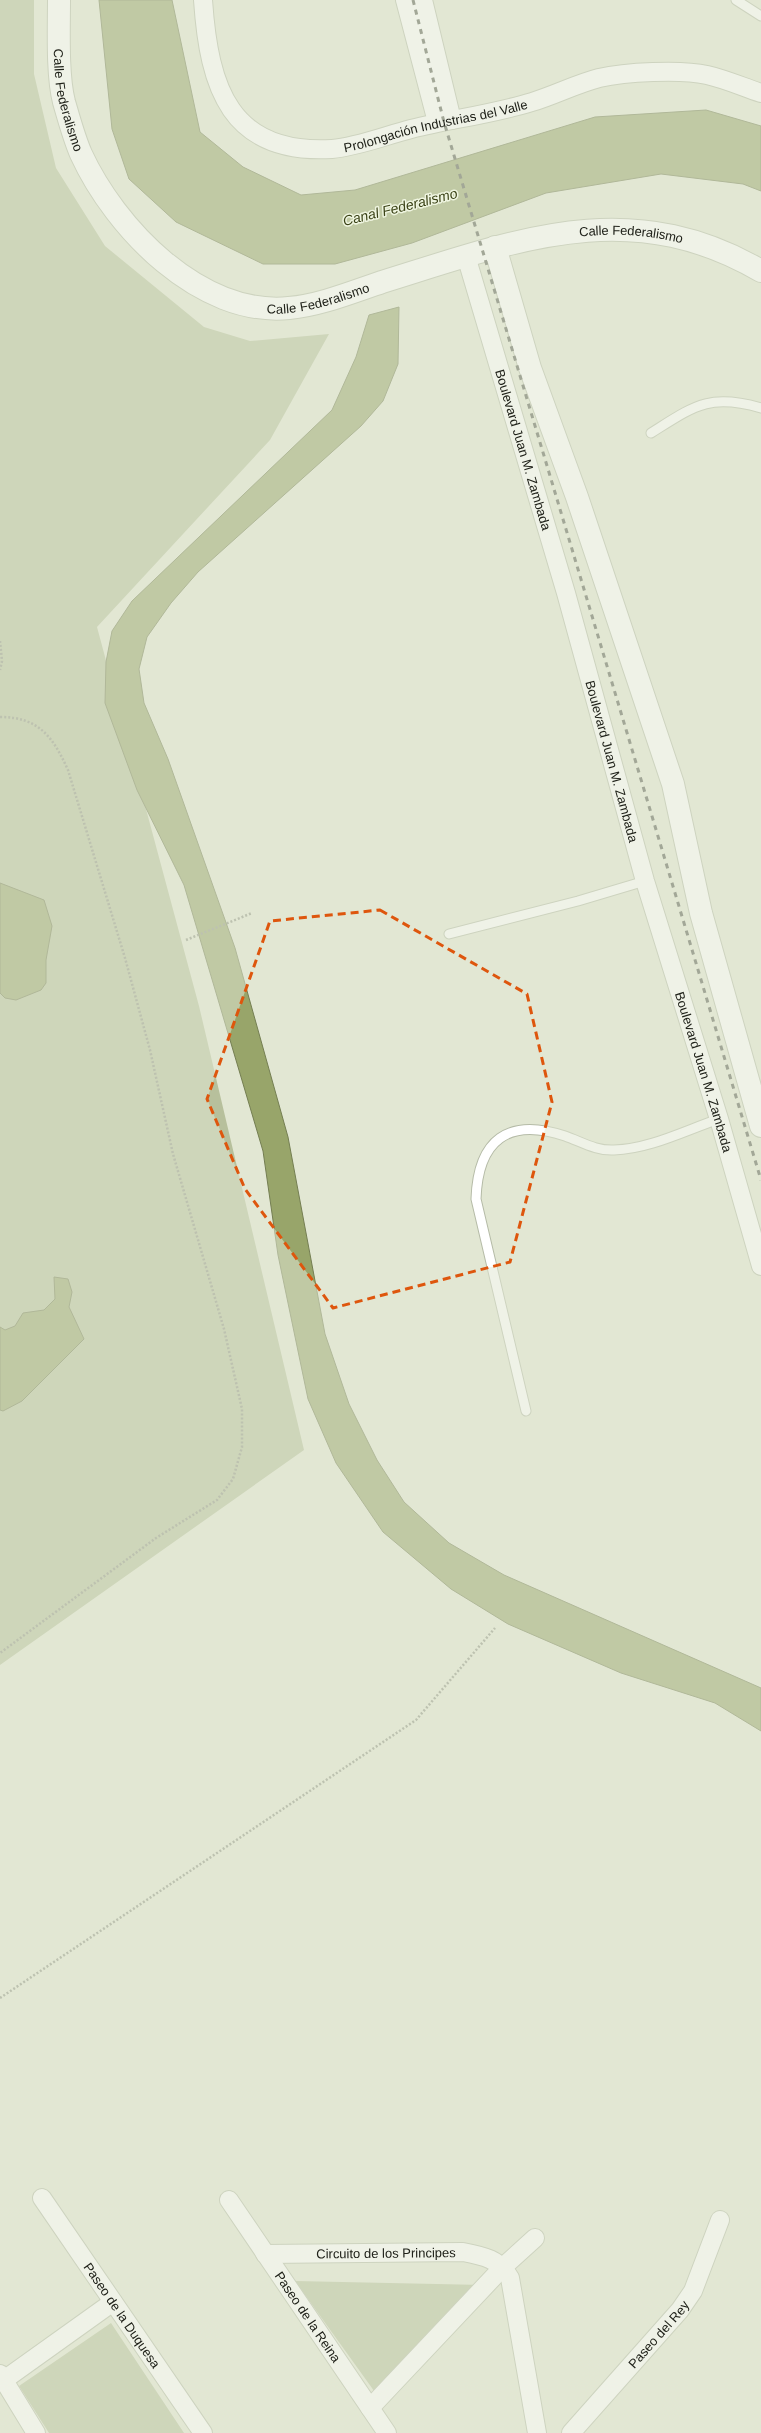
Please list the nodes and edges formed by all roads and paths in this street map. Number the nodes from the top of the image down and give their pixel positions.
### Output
1 (59, 0) edge
2 (203, 0) edge
3 (405, 0) edge
4 (423, 0) edge
5 (736, 0) edge
6 (761, 16) edge
7 (761, 93) edge
8 (444, 121) junction
9 (495, 247) junction
10 (466, 256) junction
11 (761, 271) edge
12 (761, 408) edge
13 (651, 433) dead end
14 (0, 641) edge
15 (0, 670) edge
16 (0, 717) edge
17 (644, 881) junction
18 (252, 913) dead end
19 (448, 934) dead end
20 (186, 940) dead end
21 (757, 1100) edge
22 (719, 1119) junction
23 (761, 1126) edge
24 (761, 1266) edge
25 (526, 1411) dead end
26 (495, 1628) dead end
27 (0, 1653) edge
28 (0, 1998) edge
29 (42, 2198) dead end
30 (229, 2200) dead end
31 (720, 2220) dead end
32 (535, 2238) dead end
33 (266, 2254) junction
34 (503, 2267) junction
35 (113, 2302) junction
36 (2, 2377) edge
37 (370, 2408) junction
38 (36, 2433) edge
39 (203, 2433) edge
40 (387, 2433) edge
41 (537, 2433) edge
42 (571, 2433) edge

1 - 10 main road, Calle Federalismo
2 - 8 street, Prolongación Industrias del Valle
3 - 8 street
4 - 8 street
5 - 6 lane
7 - 8 street, Prolongación Industrias del Valle
9 - 10 main road, Calle Federalismo
9 - 11 main road, Calle Federalismo
9 - 21 main road
10 - 17 street, Boulevard Juan M. Zambada
12 - 13 lane
14 - 15 path
16 - 27 path
17 - 19 lane
17 - 22 street, Boulevard Juan M. Zambada
18 - 20 path
21 - 23 main road
22 - 24 street, Boulevard Juan M. Zambada
22 - 25 lane
26 - 28 path
29 - 35 street, Paseo de la Duquesa
30 - 33 street, Paseo de la Reina
31 - 42 street, Paseo del Rey
32 - 34 street
33 - 34 street, Circuito de los Principes
33 - 37 street, Paseo de la Reina
34 - 37 street
34 - 41 street
35 - 36 street
35 - 39 street, Paseo de la Duquesa
36 - 38 street
37 - 40 street, Paseo de la Reina

